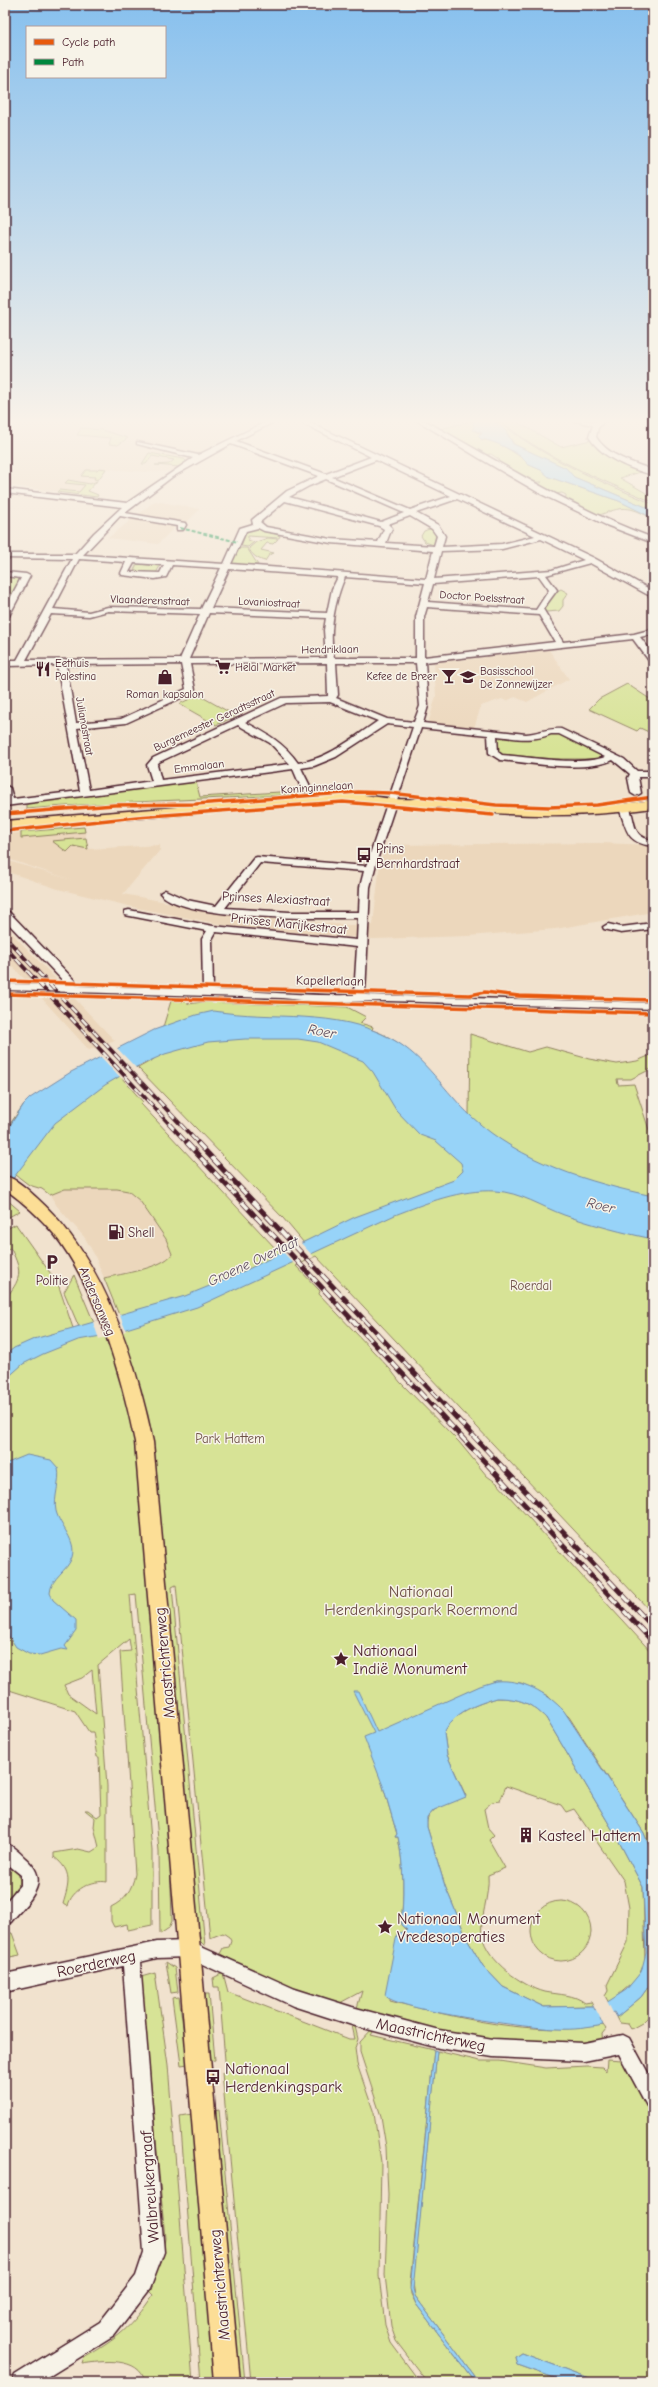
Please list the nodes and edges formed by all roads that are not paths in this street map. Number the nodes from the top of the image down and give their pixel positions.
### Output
1 (105, 529) edge
2 (247, 529) edge
3 (273, 529) edge
4 (387, 529) edge
5 (436, 529) edge
6 (528, 529) edge
7 (621, 529) edge
8 (542, 536) junction
9 (653, 541) edge
10 (381, 545) junction
11 (437, 550) junction
12 (5, 556) edge
13 (77, 557) junction
14 (131, 560) junction
15 (591, 560) junction
16 (170, 563) junction
17 (225, 566) junction
18 (541, 573) junction
19 (5, 574) edge
20 (342, 576) junction
21 (428, 582) junction
22 (653, 594) edge
23 (422, 604) junction
24 (48, 611) junction
25 (205, 611) junction
26 (6, 612) edge
27 (541, 613) junction
28 (331, 616) junction
29 (653, 631) edge
30 (635, 636) junction
31 (560, 644) junction
32 (331, 660) junction
33 (421, 660) junction
34 (653, 660) edge
35 (184, 662) junction
36 (5, 663) edge
37 (20, 663) junction
38 (61, 663) junction
39 (331, 698) junction
40 (385, 721) junction
41 (239, 722) junction
42 (419, 725) junction
43 (72, 726) junction
44 (492, 733) junction
45 (613, 757) junction
46 (297, 766) junction
47 (635, 774) junction
48 (653, 774) edge
49 (157, 783) junction
50 (5, 788) edge
51 (307, 790) dead end
52 (85, 793) junction
53 (636, 793) dead end
54 (392, 800) junction
55 (7, 803) edge
56 (653, 804) edge
57 (210, 808) junction
58 (624, 808) junction
59 (5, 820) edge
60 (5, 825) edge
61 (653, 843) edge
62 (370, 869) junction
63 (165, 893) dead end
64 (219, 909) junction
65 (129, 913) dead end
66 (5, 914) edge
67 (363, 915) junction
68 (653, 926) edge
69 (608, 927) dead end
70 (213, 929) junction
71 (362, 944) junction
72 (5, 987) edge
73 (71, 988) junction
74 (208, 993) junction
75 (358, 999) junction
76 (653, 1006) edge
77 (11, 1185) edge
78 (127, 1373) joint
79 (5, 1852) edge
80 (5, 1916) edge
81 (188, 1949) junction
82 (132, 1956) junction
83 (5, 1983) edge
84 (653, 2100) edge
85 (22, 2382) edge
86 (227, 2382) edge

1 - 13 street
2 - 17 street
3 - 10 street
4 - 10 street
5 - 11 street
6 - 8 street
7 - 9 street
8 - 11 street
8 - 15 street
10 - 11 street
11 - 21 street
12 - 13 street
13 - 14 street
13 - 24 street
14 - 16 street
14 - 16 street
15 - 18 street
15 - 22 street
16 - 17 street
17 - 20 street
17 - 25 street
18 - 21 street
18 - 27 street
19 - 26 street
20 - 21 street
20 - 28 street
21 - 23 street
23 - 27 street, Doctor Poelsstraat
23 - 33 street
24 - 25 street, Vlaanderenstraat
24 - 37 street
25 - 28 street, Lovaniostraat
25 - 35 street
27 - 31 street
28 - 32 street
29 - 30 street, Hendriklaan
30 - 31 street, Hendriklaan
30 - 34 street
31 - 33 street, Hendriklaan
32 - 33 street, Hendriklaan
32 - 35 street, Hendriklaan
32 - 39 street
33 - 42 street
35 - 38 street, Hendriklaan
35 - 43 street
36 - 37 street, Hendriklaan
37 - 38 street, Hendriklaan
38 - 43 street, Julianastraat
39 - 40 street
39 - 41 street, Burgemeester Geradtsstraat
40 - 42 street
40 - 46 street, Emmalaan
41 - 46 street
41 - 49 street, Burgemeester Geradtsstraat
42 - 44 street
42 - 54 street
43 - 52 street, Julianastraat
44 - 45 street
44 - 45 street
45 - 47 street
46 - 49 street, Emmalaan
46 - 51 street
47 - 48 street
47 - 53 street
49 - 52 street, Emmalaan
50 - 55 street
52 - 55 street, Emmalaan
54 - 57 main road, Koninginnelaan
54 - 58 main road, Koninginnelaan
54 - 62 street
56 - 58 main road, Koninginnelaan
57 - 59 main road, Koninginnelaan
57 - 60 main road, Koninginnelaan
58 - 61 street
62 - 64 street
62 - 67 street
63 - 64 street, Prinses Alexiastraat
64 - 67 street, Prinses Alexiastraat
65 - 70 street, Prinses Marijkestraat
66 - 73 street
67 - 71 street
68 - 69 street
70 - 71 street, Prinses Marijkestraat
70 - 74 street, Prinses Marijkestraat
71 - 75 street
72 - 73 street, Kapellerlaan
73 - 74 street, Kapellerlaan
74 - 75 street, Kapellerlaan
75 - 76 street, Kapellerlaan
77 - 78 main road, Andersonweg
78 - 81 main road, Maastrichterweg
79 - 80 street
81 - 82 street, Roerderweg
81 - 84 street, Maastrichterweg
81 - 86 main road, Maastrichterweg
82 - 83 street, Roerderweg
82 - 85 street, Walbreukergraaf

